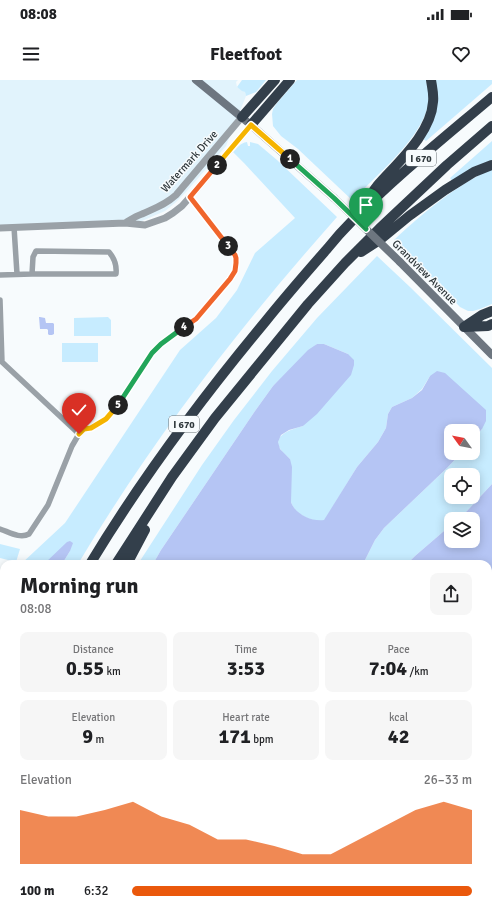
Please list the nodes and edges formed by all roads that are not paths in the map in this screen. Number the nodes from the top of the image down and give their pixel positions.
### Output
1 (196, 80) edge
2 (275, 80) edge
3 (290, 80) edge
4 (431, 80) edge
5 (492, 97) edge
6 (242, 117) junction
7 (251, 125) junction
8 (492, 126) edge
9 (492, 165) edge
10 (190, 197) junction
11 (352, 221) junction
12 (125, 223) junction
13 (14, 227) junction
14 (0, 228) edge
15 (345, 263) junction
16 (17, 274) junction
17 (32, 274) junction
18 (0, 275) edge
19 (0, 300) edge
20 (492, 311) edge
21 (492, 324) edge
22 (464, 327) junction
23 (492, 355) edge
24 (1, 363) edge
25 (79, 434) junction
26 (172, 478) junction
27 (0, 530) edge
28 (93, 560) edge
29 (119, 560) edge
30 (129, 560) edge

1 - 6 main road, Grandview Avenue
2 - 6 highway
3 - 7 highway
4 - 11 highway
5 - 11 highway, I 670
6 - 7 main road, Grandview Avenue
6 - 12 street, Watermark Drive
7 - 10 street, Watermark Drive
7 - 22 main road, Grandview Avenue, bridge
8 - 15 highway, I 670
9 - 15 highway
10 - 12 street, Watermark Drive
10 - 25 street
11 - 28 highway, I 670
12 - 13 street, Watermark Drive
13 - 14 street, Watermark Drive
13 - 16 street
15 - 26 highway, I 670
16 - 17 street
16 - 18 street
17 - 17 street
19 - 24 street
20 - 22 highway
21 - 22 highway
22 - 23 main road, Grandview Avenue
24 - 25 street
25 - 27 street
26 - 29 highway, I 670
26 - 30 highway

